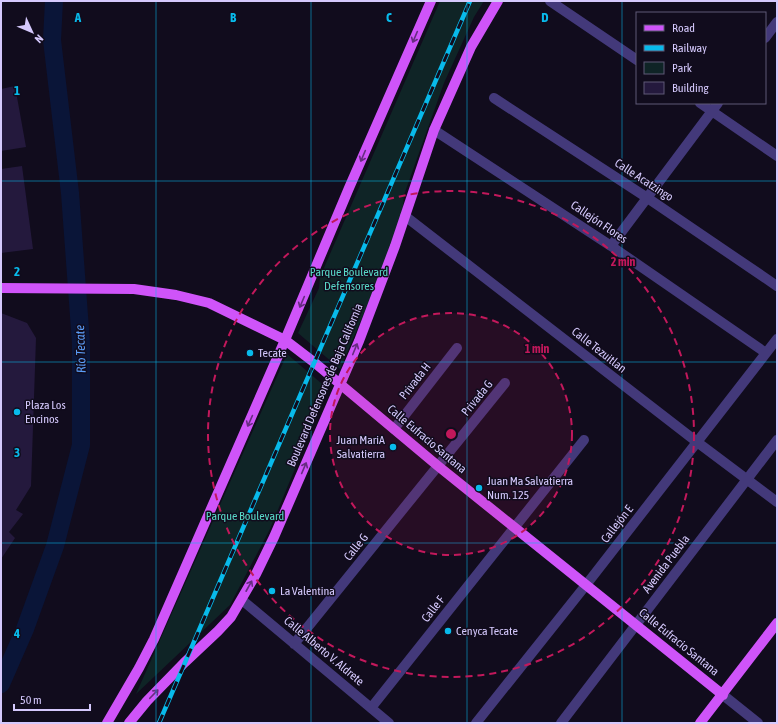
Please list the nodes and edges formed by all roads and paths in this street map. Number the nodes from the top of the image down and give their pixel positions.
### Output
1 (431, 1) edge
2 (498, 1) edge
3 (550, 1) edge
4 (777, 22) edge
5 (766, 37) edge
6 (636, 59) edge
7 (494, 98) dead end
8 (704, 104) edge
9 (715, 107) edge
10 (434, 130) junction
11 (777, 156) edge
12 (646, 197) junction
13 (405, 216) junction
14 (611, 246) junction
15 (777, 286) edge
16 (1, 288) edge
17 (777, 339) edge
18 (286, 340) junction
19 (457, 348) dead end
20 (766, 353) junction
21 (505, 383) dead end
22 (341, 384) junction
23 (394, 429) junction
24 (584, 440) dead end
25 (777, 440) edge
26 (697, 442) junction
27 (438, 466) junction
28 (747, 479) junction
29 (777, 502) edge
30 (515, 527) junction
31 (586, 584) junction
32 (242, 600) junction
33 (777, 623) edge
34 (636, 625) junction
35 (294, 644) junction
36 (723, 694) junction
37 (372, 708) junction
38 (107, 723) edge
39 (129, 723) edge
40 (389, 723) edge
41 (476, 723) edge
42 (562, 723) edge
43 (700, 723) edge
44 (758, 723) edge

1 -> 18 main road
2 - 10 main road, Boulevard Defensores de Baja California
3 - 6 street
4 - 5 street
7 - 12 street, Calle Acatzingo
8 - 9 street
9 - 11 street
9 - 12 street
10 - 13 main road, Boulevard Defensores de Baja California
10 - 14 street, Callejón Flores
12 - 14 street
12 - 15 street, Calle Acatzingo
22 -> 13 main road, Boulevard Defensores de Baja California
13 - 26 street, Calle Tezuitlan
14 - 20 street, Callejón Flores
16 - 18 main road, Calle Eufracio Santana
17 - 20 street, Callejón E
18 - 22 main road, Calle Eufracio Santana
18 -> 38 main road
19 - 23 street, Privada H
20 - 26 street, Callejón E
21 - 27 street, Privada G
22 - 23 main road, Calle Eufracio Santana
32 -> 22 main road, Boulevard Defensores de Baja California
23 - 27 main road, Calle Eufracio Santana
24 - 30 street, Calle F
25 - 28 street, Avenida Puebla
26 - 28 street, Calle Tezuitlan
26 - 31 street, Callejón E
27 - 30 main road, Calle Eufracio Santana
27 - 35 street, Calle G
28 - 29 street, Calle Tezuitlan
28 - 34 street, Avenida Puebla
30 - 31 main road, Calle Eufracio Santana
30 - 37 street, Calle F
31 - 34 main road, Calle Eufracio Santana
31 - 41 street, Callejón E
32 - 35 street, Calle Alberto V. Aldrete
39 -> 32 main road, Boulevard Defensores de Baja California
33 - 36 main road
34 - 36 main road, Calle Eufracio Santana
34 - 42 street, Avenida Puebla
35 - 37 street, Calle Alberto V. Aldrete
36 - 43 main road
36 - 44 street, Calle Eufracio Santana
37 - 40 street, Calle Alberto V. Aldrete

